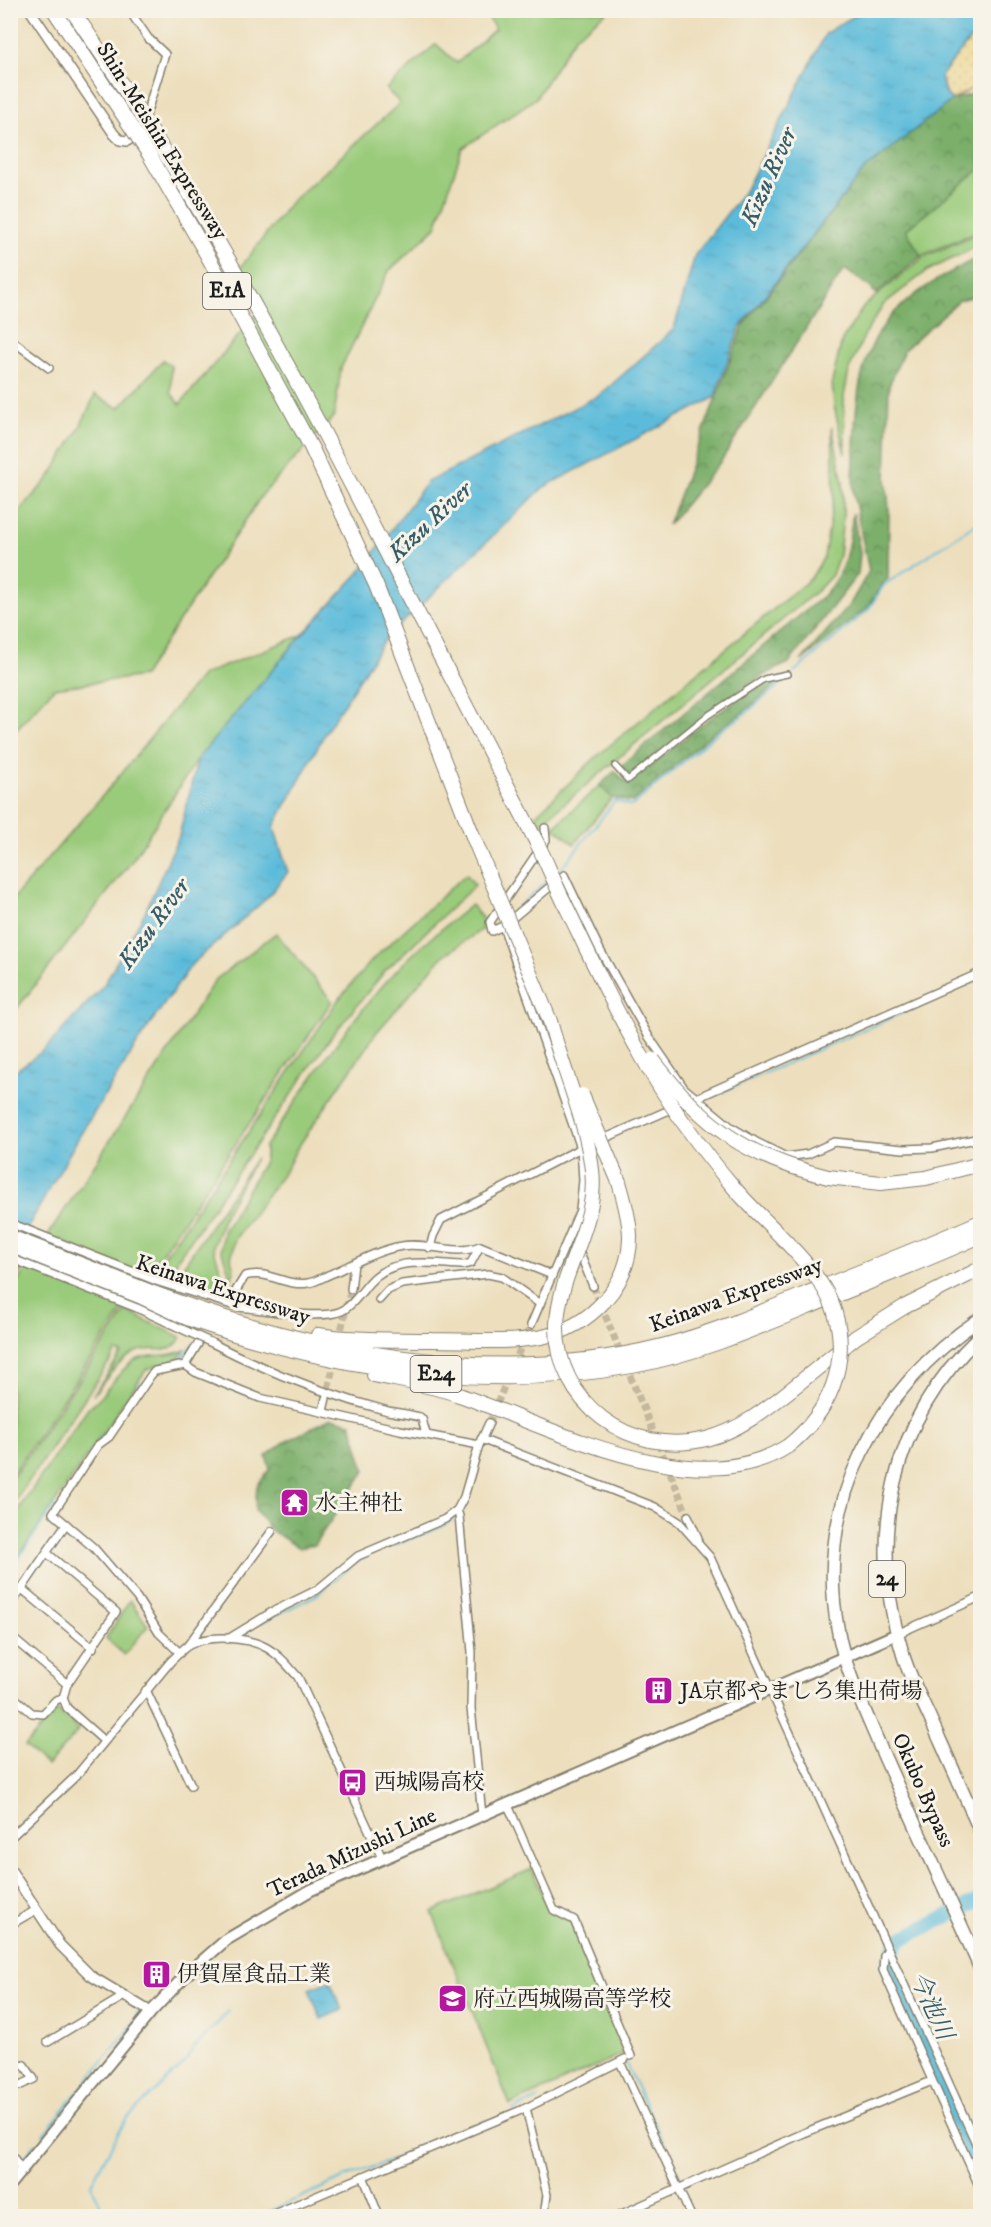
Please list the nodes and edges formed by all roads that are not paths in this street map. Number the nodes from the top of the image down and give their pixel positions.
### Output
1 (30, 10) edge
2 (54, 10) edge
3 (72, 10) edge
4 (129, 10) edge
5 (141, 131) joint
6 (10, 339) edge
7 (49, 368) dead end
8 (787, 674) dead end
9 (615, 766) dead end
10 (545, 828) dead end
11 (564, 902) junction
12 (503, 926) junction
13 (981, 973) edge
14 (550, 1021) junction
15 (696, 1099) junction
16 (980, 1138) edge
17 (581, 1148) junction
18 (981, 1164) edge
19 (981, 1222) edge
20 (10, 1223) edge
21 (571, 1232) junction
22 (981, 1236) edge
23 (10, 1237) edge
24 (480, 1246) junction
25 (430, 1248) junction
26 (10, 1250) edge
27 (10, 1258) edge
28 (354, 1264) junction
29 (981, 1269) edge
30 (552, 1275) junction
31 (593, 1286) tunnel mouth
32 (351, 1289) tunnel mouth
33 (232, 1297) dead end
34 (153, 1298) junction
35 (379, 1300) dead end
36 (540, 1304) junction
37 (797, 1305) junction
38 (236, 1314) junction
39 (981, 1319) edge
40 (531, 1325) tunnel mouth
41 (725, 1333) junction
42 (981, 1336) edge
43 (198, 1344) dead end
44 (284, 1348) junction
45 (184, 1365) junction
46 (326, 1398) tunnel mouth
47 (323, 1411) junction
48 (489, 1423) tunnel mouth
49 (426, 1434) junction
50 (480, 1442) junction
51 (457, 1510) junction
52 (688, 1516) tunnel mouth
53 (66, 1524) junction
54 (272, 1530) dead end
55 (700, 1545) junction
56 (46, 1553) junction
57 (22, 1589) junction
58 (981, 1597) edge
59 (10, 1606) edge
60 (897, 1634) junction
61 (10, 1636) edge
62 (228, 1639) junction
63 (188, 1645) junction
64 (93, 1648) junction
65 (180, 1653) junction
66 (844, 1656) junction
67 (67, 1684) junction
68 (770, 1688) junction
69 (146, 1690) junction
70 (10, 1694) edge
71 (63, 1698) junction
72 (104, 1741) junction
73 (191, 1785) dead end
74 (507, 1803) junction
75 (482, 1815) junction
76 (981, 1831) edge
77 (10, 1838) edge
78 (382, 1858) junction
79 (10, 1869) edge
80 (36, 1910) junction
81 (10, 1925) edge
82 (888, 1949) junction
83 (981, 1968) edge
84 (124, 1996) junction
85 (150, 2012) junction
86 (48, 2043) dead end
87 (624, 2060) junction
88 (24, 2065) dead end
89 (932, 2080) junction
90 (10, 2090) edge
91 (526, 2108) junction
92 (981, 2152) edge
93 (10, 2153) edge
94 (22, 2170) junction
95 (363, 2176) junction
96 (10, 2184) edge
97 (981, 2188) edge
98 (680, 2189) junction
99 (269, 2217) edge
100 (379, 2217) edge
101 (544, 2217) edge
102 (617, 2217) edge
103 (691, 2217) edge

1 - 5 street
2 - 14 highway, Shin-Meishin Expressway / E1A, bridge
3 - 11 highway, Shin-Meishin Expressway / E1A, bridge
4 - 5 street
6 - 7 street
8 - 9 street
10 - 12 street
11 - 18 highway, bridge
11 - 44 highway, bridge
12 - 15 street
12 - 17 street
13 - 15 street
14 - 29 highway, bridge
14 - 38 highway, bridge
15 - 16 street
15 - 17 street
17 - 21 street
17 - 25 street
19 - 37 highway, Keinawa Expressway / E24
20 - 38 street, bridge
21 - 30 street
21 - 31 street
22 - 37 highway, Keinawa Expressway / E24
23 - 34 highway, Keinawa Expressway / E24
24 - 25 street
24 - 30 street
24 - 38 street
25 - 28 street
26 - 34 highway, Keinawa Expressway / E24
27 - 49 street, bridge
28 - 32 street
28 - 33 street
30 - 36 street
34 - 38 highway, Keinawa Expressway / E24
34 - 44 highway, Keinawa Expressway / E24
35 - 36 street
36 - 40 street
37 - 41 highway, Keinawa Expressway / E24
38 - 41 highway, Keinawa Expressway / E24
39 - 66 highway, Okubo Bypass
41 - 44 highway, Keinawa Expressway / E24
42 - 60 highway, Okubo Bypass / 24
43 - 45 street
45 - 47 street
45 - 53 street
46 - 47 street
47 - 49 street
48 - 50 street
49 - 50 street
50 - 51 street
50 - 55 street
51 - 62 street
51 - 75 street
52 - 55 street
53 - 56 street
53 - 65 street
54 - 63 street
55 - 68 street
56 - 57 street
56 - 64 street
57 - 59 street
57 - 64 street
58 - 60 street
60 - 66 main road, Terada Mizushi Line
60 - 76 highway, Okubo Bypass / 24
61 - 67 street
62 - 63 street
62 - 78 street
63 - 65 street
64 - 67 street
65 - 69 street
66 - 68 main road, Terada Mizushi Line
66 - 83 highway, Okubo Bypass
67 - 71 street
68 - 74 main road, Terada Mizushi Line
68 - 82 street
69 - 72 street
69 - 73 street
70 - 71 street
71 - 72 street
72 - 77 street
74 - 75 main road, Terada Mizushi Line
74 - 87 street
75 - 78 main road, Terada Mizushi Line
78 - 85 main road, Terada Mizushi Line
79 - 80 street
80 - 81 street
80 - 84 street
82 - 89 street
82 - 92 street
84 - 85 street
84 - 86 street
85 - 94 main road, Terada Mizushi Line
87 - 91 street
87 - 98 street
88 - 90 street
89 - 97 street
89 - 98 street
91 - 95 street
91 - 101 street
93 - 94 street
94 - 96 main road, Terada Mizushi Line
95 - 99 street
95 - 100 street
98 - 102 street
98 - 103 street

